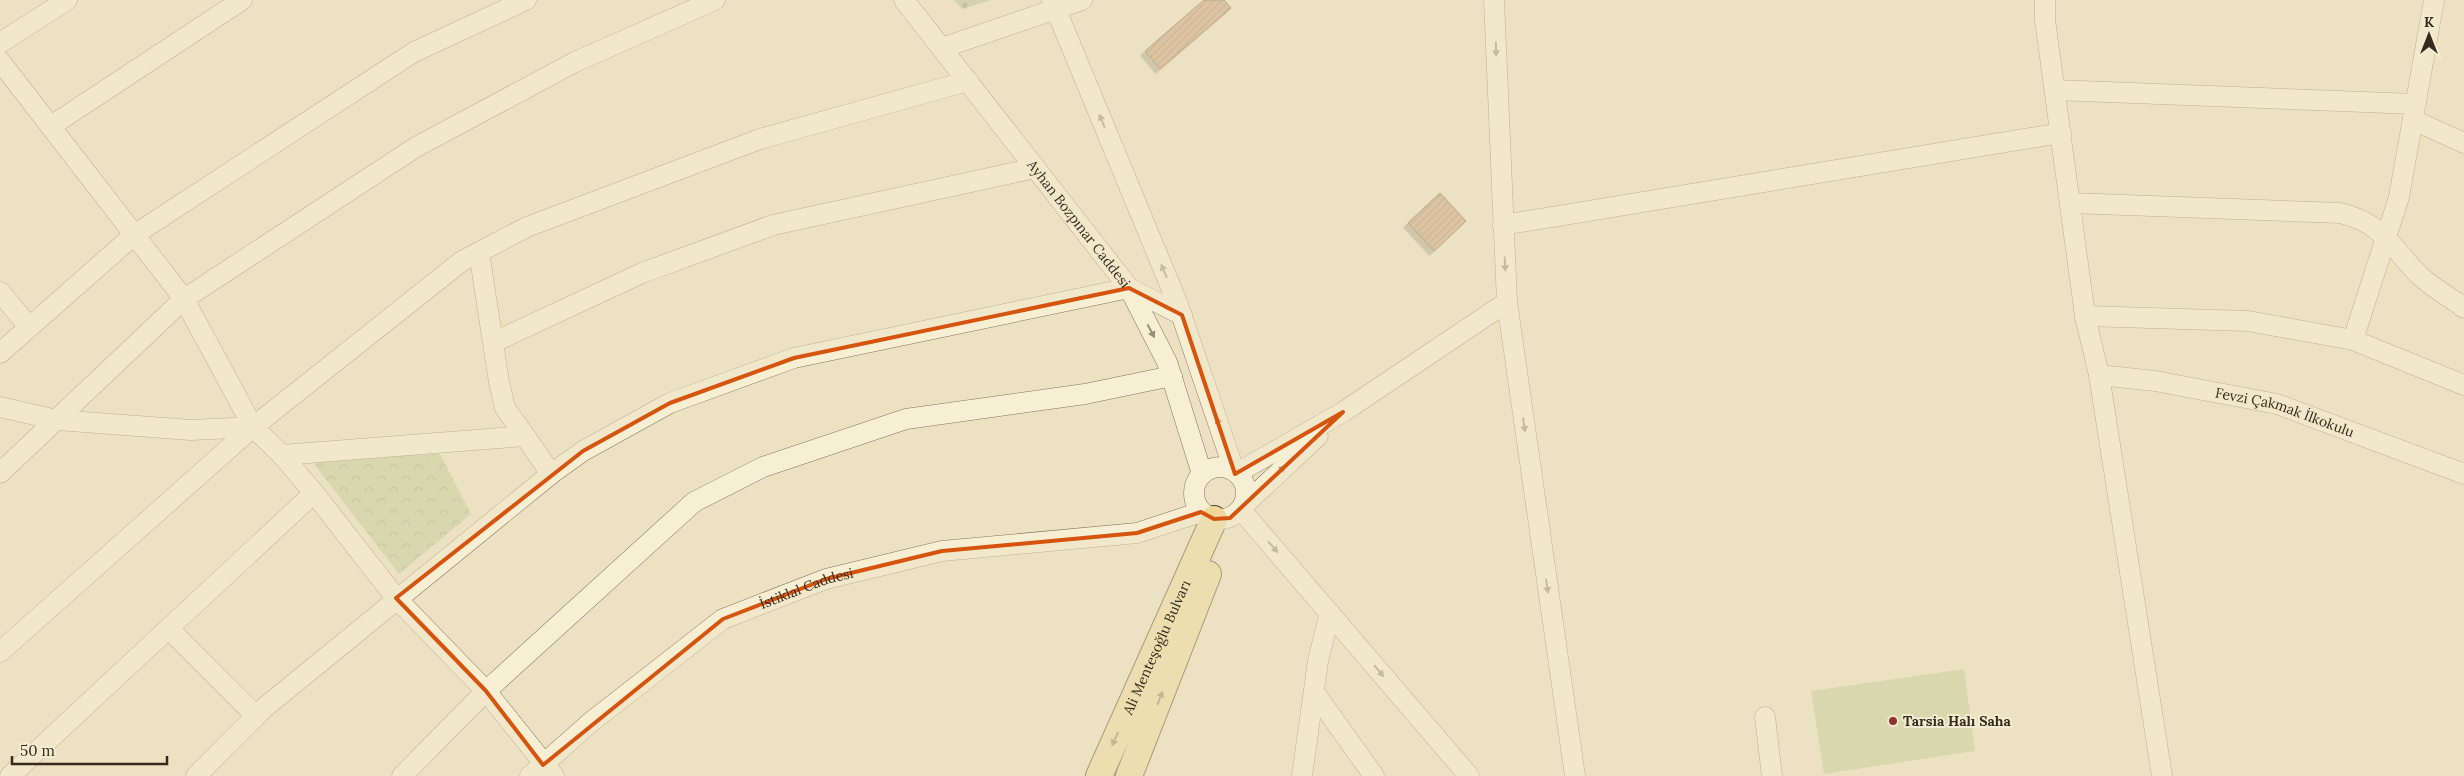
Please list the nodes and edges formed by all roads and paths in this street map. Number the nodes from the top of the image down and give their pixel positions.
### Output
1 (66, 0) edge
2 (242, 0) edge
3 (526, 0) edge
4 (715, 0) edge
5 (904, 0) edge
6 (1082, 0) edge
7 (1494, 0) edge
8 (2045, 0) edge
9 (2434, 0) edge
10 (1054, 5) edge
11 (0, 43) edge
12 (942, 48) junction
13 (0, 61) edge
14 (968, 81) junction
15 (2055, 90) junction
16 (2415, 112) junction
17 (51, 126) junction
18 (2060, 133) junction
19 (2464, 143) edge
20 (1035, 168) junction
21 (2070, 203) junction
22 (1503, 225) junction
23 (134, 234) junction
24 (2386, 237) junction
25 (478, 252) junction
26 (1129, 288) junction
27 (0, 292) edge
28 (184, 299) junction
29 (1507, 302) junction
30 (2464, 308) edge
31 (1182, 315) junction
32 (2085, 316) junction
33 (29, 327) junction
34 (2353, 340) junction
35 (494, 342) junction
36 (0, 353) edge
37 (2099, 375) junction
38 (1172, 376) junction
39 (2464, 385) edge
40 (0, 407) edge
41 (1343, 412) junction
42 (57, 420) junction
43 (253, 427) junction
44 (525, 436) junction
45 (282, 455) junction
46 (1236, 472) junction
47 (0, 473) edge
48 (551, 474) junction
49 (1202, 474) junction
50 (2464, 474) edge
51 (314, 493) junction
52 (1226, 513) junction
53 (396, 598) junction
54 (1330, 613) junction
55 (169, 629) junction
56 (0, 652) edge
57 (486, 691) junction
58 (1314, 692) junction
59 (256, 716) junction
60 (1765, 716) dead end
61 (542, 772) edge
62 (10, 776) edge
63 (196, 776) edge
64 (402, 776) edge
65 (1099, 776) edge
66 (1129, 776) edge
67 (1302, 776) edge
68 (1374, 776) edge
69 (1469, 776) edge
70 (1575, 776) edge
71 (1772, 776) edge
72 (2162, 776) edge

1 - 11 street
2 - 17 street
3 - 23 street
4 - 28 street
5 - 12 street, Ayhan Bozpınar Caddesi
6 - 10 street
7 -> 22 street
8 - 15 street
9 - 16 street
10 - 12 street
31 -> 10 street
12 - 14 street, Ayhan Bozpınar Caddesi
13 - 17 street
14 - 20 street, Ayhan Bozpınar Caddesi
14 - 25 street
15 - 16 street
15 - 18 street
16 - 19 street
16 - 24 street
17 - 23 street
18 - 21 street
18 - 22 street
20 - 26 street, Ayhan Bozpınar Caddesi
20 - 35 street
21 - 24 street
21 - 32 street
22 -> 29 street
23 - 28 street
23 - 33 street
24 - 30 street
24 - 34 street
25 - 35 street
25 - 43 street
26 - 31 street
26 -> 38 street, Ayhan Bozpınar Caddesi
26 - 48 street
27 - 33 street
28 - 42 street
28 - 43 street
29 - 41 street
29 -> 70 street
46 -> 31 street
32 - 34 street
32 - 37 street
33 - 36 street
34 - 39 street
35 - 44 street
37 - 50 street, Fevzi Çakmak İlkokulu
37 - 72 street
38 - 49 street, Ayhan Bozpınar Caddesi
38 - 57 street
40 - 42 street
41 - 46 street
52 -> 41 street
42 - 43 street
42 - 47 street
43 - 45 street
43 - 56 street
44 - 45 street
44 - 48 street
45 - 51 street
46 - 49 street
46 - 52 street
48 - 53 street
49 - 52 street
51 - 53 street
51 - 55 street
52 -> 54 street
52 - 61 street, İstiklal Caddesi
52 -> 65 main road, Ali Menteşoğlu Bulvarı
66 -> 52 main road, Ali Menteşoğlu Bulvarı
53 - 57 street
53 - 59 street
54 - 58 street
54 -> 69 street
55 - 59 street
55 - 62 street
57 - 61 street
57 - 64 street
58 - 67 street
58 - 68 street
59 - 63 street
60 - 71 street

